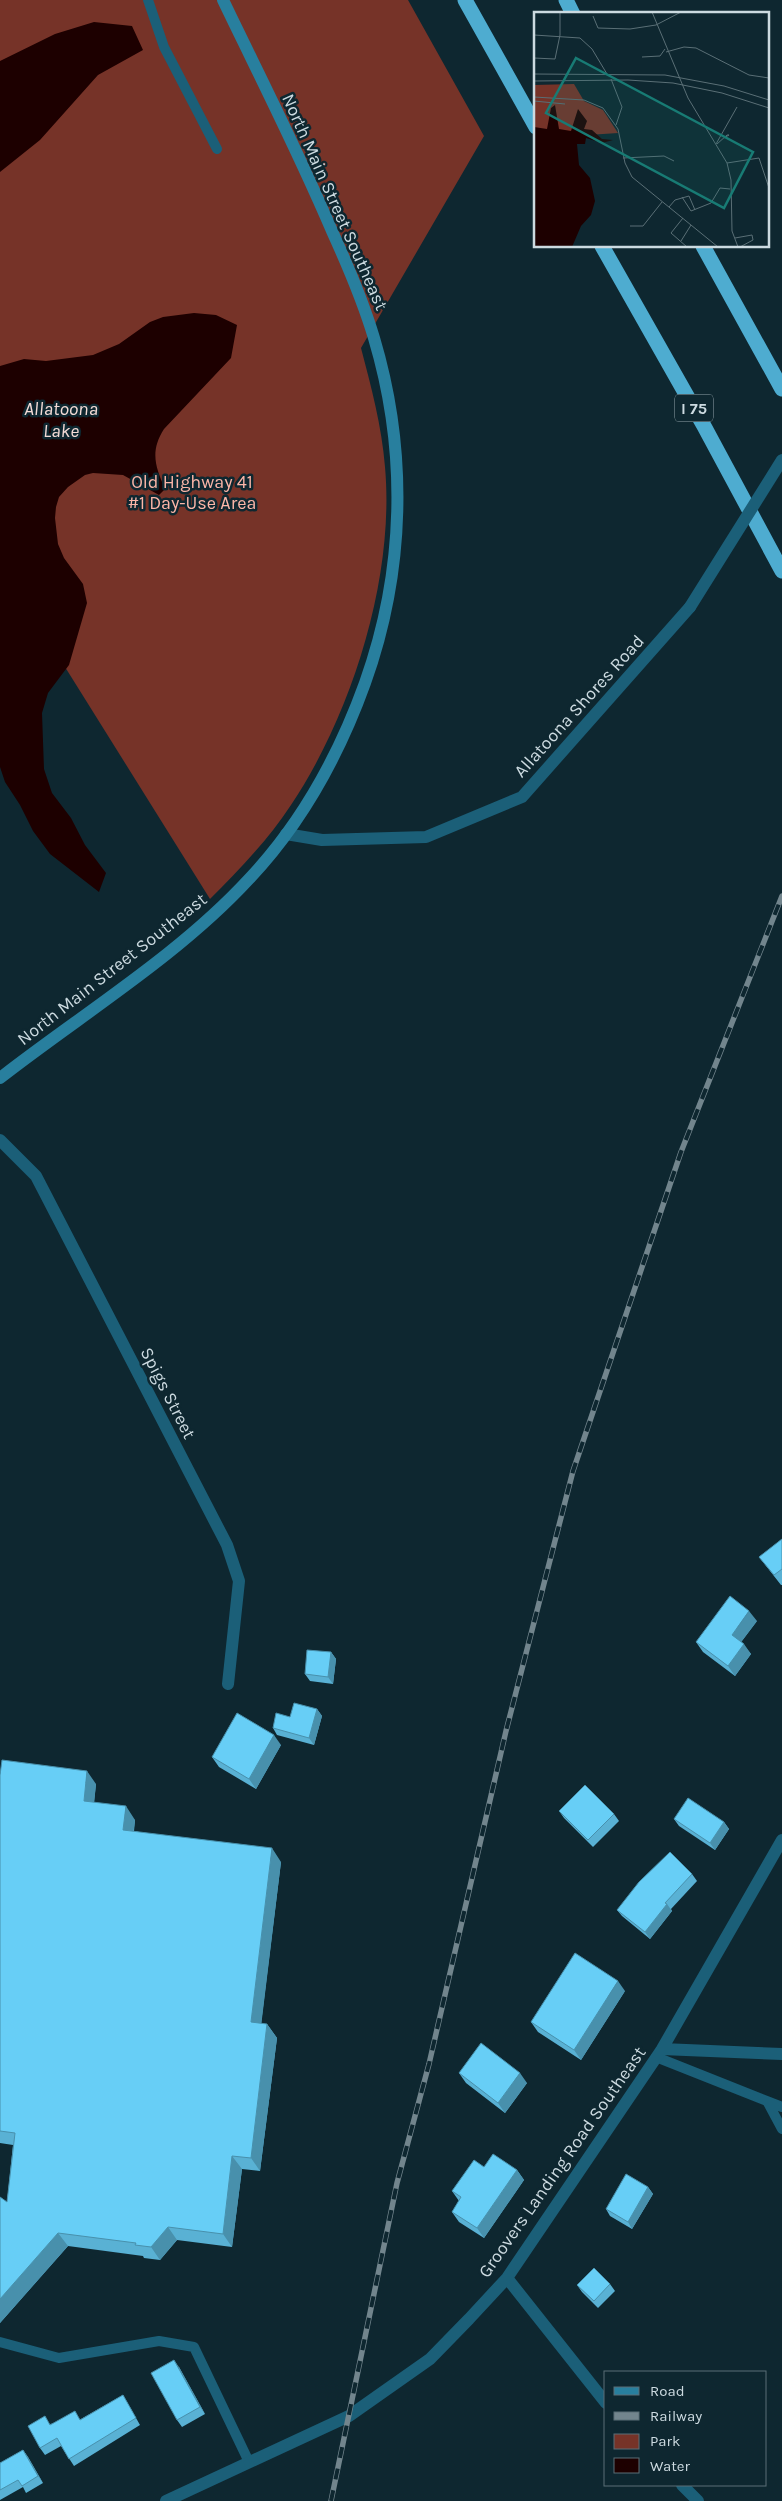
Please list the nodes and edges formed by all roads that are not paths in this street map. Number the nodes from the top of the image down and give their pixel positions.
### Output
1 (148, 0) edge
2 (224, 0) edge
3 (465, 0) edge
4 (566, 0) edge
5 (572, 12) edge
6 (534, 124) edge
7 (217, 149) dead end
8 (603, 248) edge
9 (705, 248) edge
10 (782, 389) edge
11 (782, 460) edge
12 (782, 571) edge
13 (286, 834) junction
14 (0, 1078) edge
15 (0, 1140) edge
16 (228, 1684) dead end
17 (782, 1840) edge
18 (659, 2053) junction
19 (782, 2054) edge
20 (767, 2101) junction
21 (782, 2106) edge
22 (782, 2129) edge
23 (507, 2278) junction
24 (0, 2342) edge
25 (604, 2400) edge
26 (249, 2462) junction
27 (683, 2486) edge
28 (166, 2501) edge
29 (698, 2501) edge

1 - 7 lane
2 - 13 street, North Main Street Southeast
3 - 6 highway
4 - 5 highway
8 - 12 highway, I 75
9 - 10 highway
11 - 13 street, Allatoona Shores Road, bridge
13 - 14 street, North Main Street Southeast
15 - 16 street, Spigs Street
17 - 18 street, Groovers Landing Road Southeast
18 - 19 street
18 - 20 lane
18 - 23 street, Groovers Landing Road Southeast
20 - 21 lane
20 - 22 lane
23 - 25 street
23 - 26 street, Groovers Landing Road Southeast
24 - 26 lane
26 - 28 street, Groovers Landing Road Southeast
27 - 29 street

